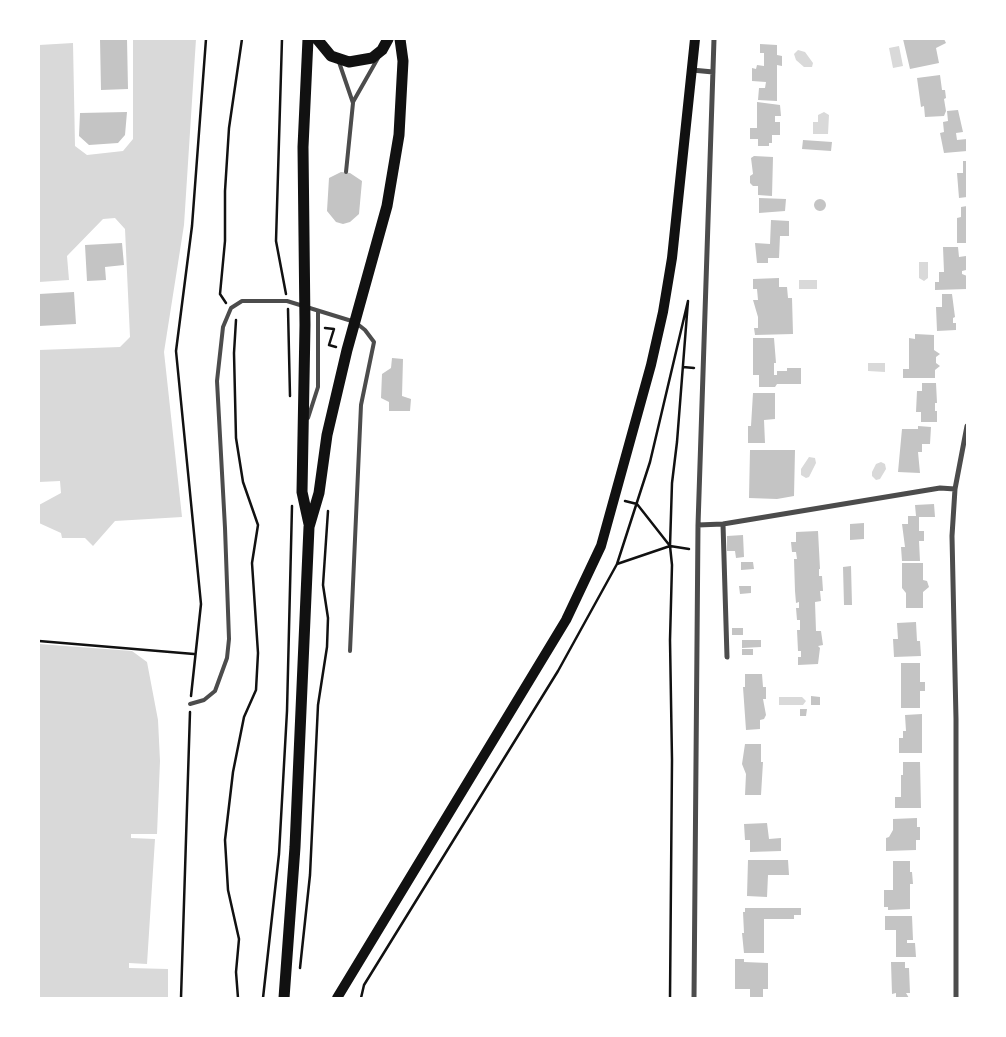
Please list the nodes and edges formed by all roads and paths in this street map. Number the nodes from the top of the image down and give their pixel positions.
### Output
1 (206, 39) edge
2 (242, 39) edge
3 (282, 39) edge
4 (308, 39) edge
5 (317, 39) edge
6 (388, 39) edge
7 (400, 39) edge
8 (695, 39) edge
9 (714, 39) edge
10 (382, 50) junction
11 (338, 60) junction
12 (692, 70) junction
13 (713, 72) junction
14 (353, 103) junction
15 (346, 172) dead end
16 (287, 302) junction
17 (234, 306) junction
18 (305, 307) junction
19 (318, 311) junction
20 (355, 322) junction
21 (290, 398) dead end
22 (305, 425) junction
23 (967, 426) edge
24 (954, 489) junction
25 (615, 499) junction
26 (292, 500) dead end
27 (637, 504) junction
28 (328, 506) dead end
29 (723, 524) junction
30 (698, 525) junction
31 (309, 527) junction
32 (670, 546) junction
33 (698, 550) junction
34 (617, 564) junction
35 (39, 641) edge
36 (350, 651) dead end
37 (195, 654) junction
38 (727, 657) dead end
39 (190, 704) junction
40 (300, 969) dead end
41 (282, 996) edge
42 (181, 998) edge
43 (238, 998) edge
44 (263, 998) edge
45 (337, 998) edge
46 (360, 998) edge
47 (670, 998) edge
48 (694, 998) edge
49 (956, 998) edge

1 - 37 path
2 - 17 path
3 - 16 path
4 - 18 main road
5 - 11 main road
6 - 10 main road
7 - 20 main road
8 - 12 main road
9 - 13 street
10 - 11 main road
10 - 14 lane
11 - 14 lane
12 - 13 street
12 - 25 main road
13 - 30 street
14 - 15 lane
16 - 17 lane
16 - 18 lane
16 - 21 path
17 - 39 lane
17 - 43 path
18 - 19 lane
18 - 22 main road
19 - 20 lane
19 - 22 lane
20 - 31 main road
20 - 36 lane
22 - 31 main road
23 - 24 street
24 - 29 street
24 - 49 street
25 - 27 path
25 - 45 main road
26 - 44 path
27 - 32 path
27 - 32 path
27 - 34 path
28 - 40 path
29 - 30 street
29 - 38 street
30 - 33 street
31 - 41 main road
32 - 33 path
32 - 34 path
32 - 47 path
33 - 48 street
34 - 46 path
35 - 37 path
37 - 39 path
39 - 42 path

